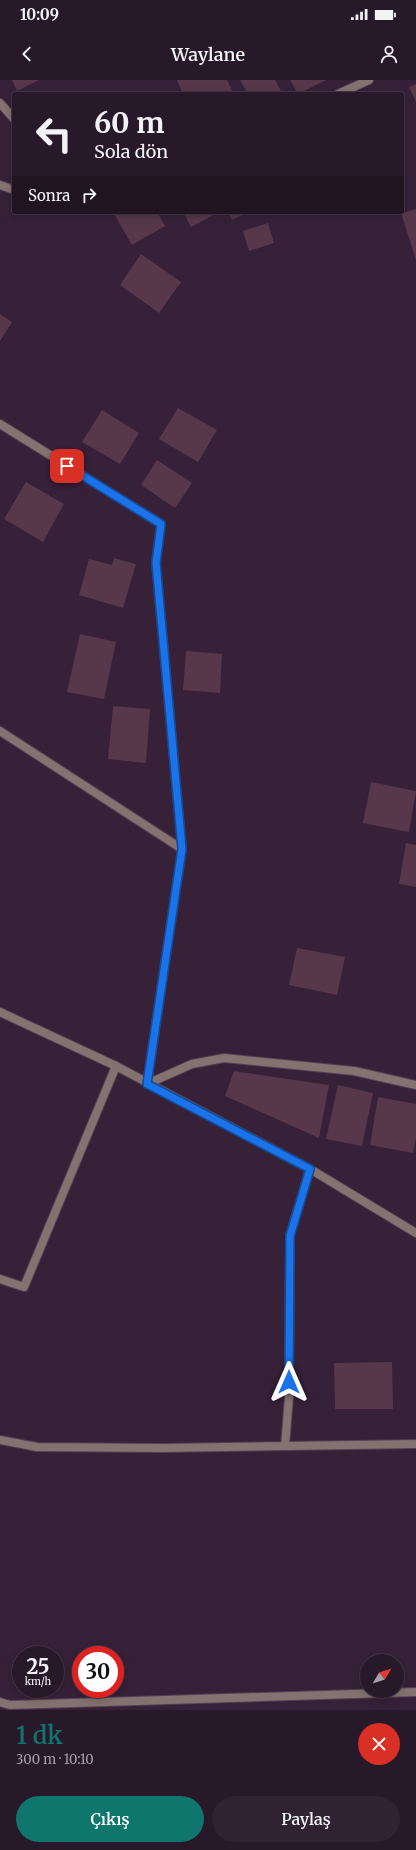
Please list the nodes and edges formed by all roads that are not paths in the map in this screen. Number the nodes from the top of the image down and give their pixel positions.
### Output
1 (369, 80) edge
2 (342, 92) edge
3 (0, 103) edge
4 (12, 117) edge
5 (0, 185) edge
6 (12, 189) edge
7 (0, 424) edge
8 (0, 731) edge
9 (182, 849) junction
10 (0, 1012) edge
11 (116, 1066) junction
12 (147, 1084) junction
13 (416, 1085) edge
14 (310, 1169) junction
15 (416, 1233) edge
16 (0, 1279) edge
17 (0, 1440) edge
18 (416, 1444) edge
19 (285, 1446) junction
20 (416, 1692) edge
21 (0, 1702) edge

1 - 2 street
3 - 4 street
5 - 6 street
7 - 9 street
8 - 9 street
9 - 12 street
10 - 11 street
11 - 12 street
11 - 16 street
12 - 13 street
12 - 14 street
14 - 15 street
14 - 19 street
17 - 19 street
18 - 19 street
20 - 21 street

